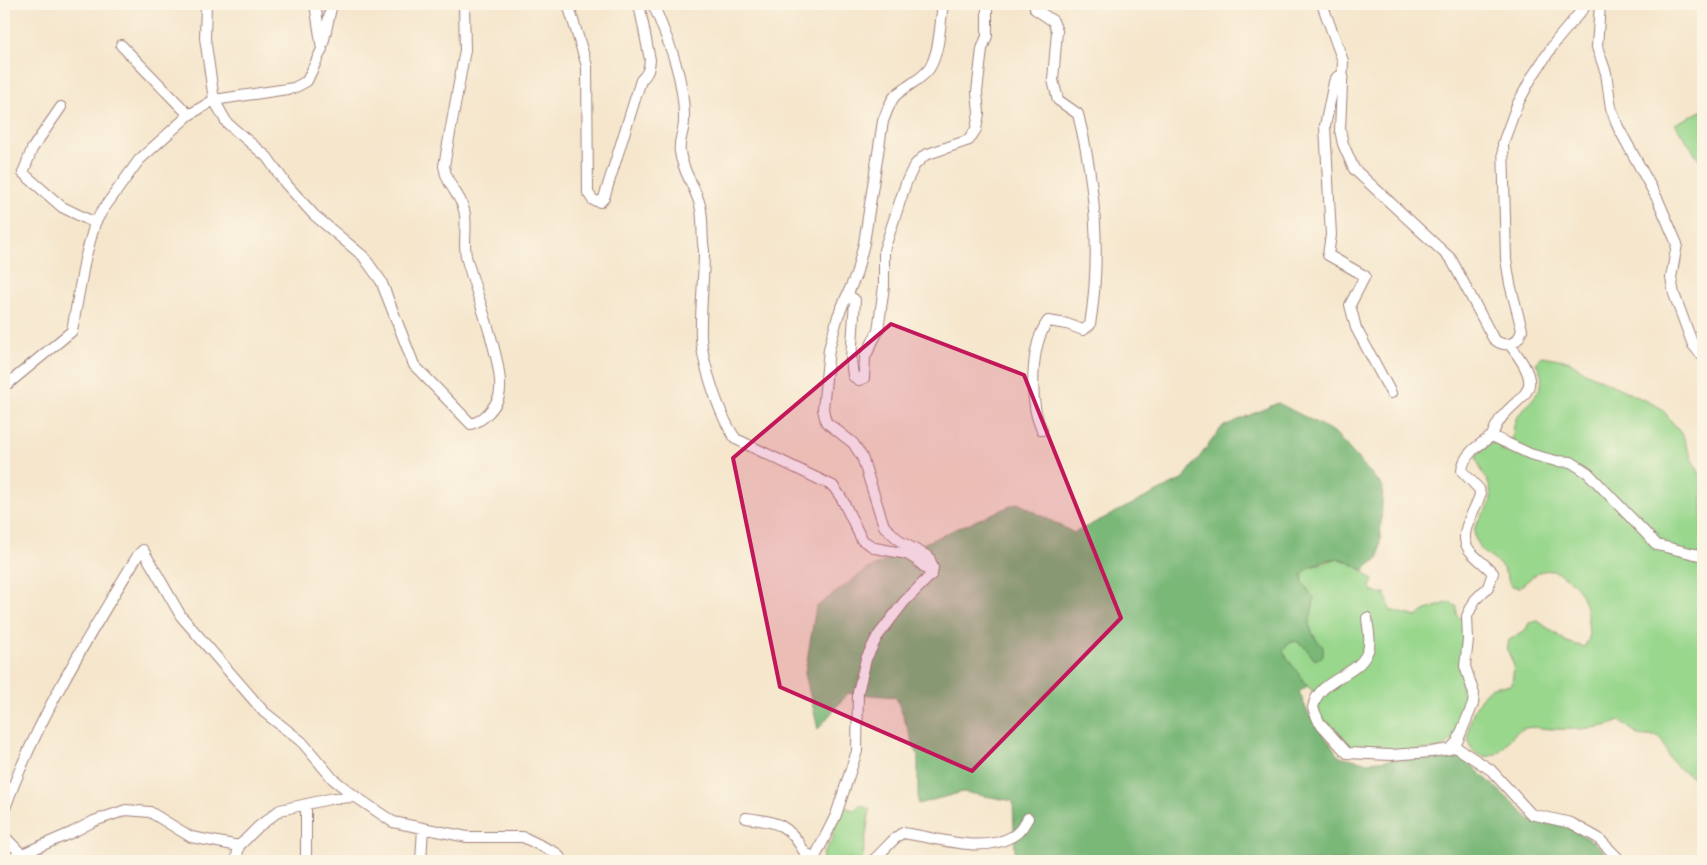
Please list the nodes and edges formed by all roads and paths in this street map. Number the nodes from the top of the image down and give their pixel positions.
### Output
1 (206, 4) edge
2 (315, 4) edge
3 (332, 4) edge
4 (464, 4) edge
5 (568, 4) edge
6 (639, 4) edge
7 (653, 4) edge
8 (943, 4) edge
9 (987, 4) edge
10 (1035, 4) edge
11 (1322, 4) edge
12 (1587, 4) edge
13 (1600, 4) edge
14 (121, 45) dead end
15 (322, 50) junction
16 (1343, 76) junction
17 (214, 100) junction
18 (62, 106) dead end
19 (189, 115) junction
20 (95, 223) junction
21 (848, 295) junction
22 (1510, 345) junction
23 (1703, 357) edge
24 (4, 382) edge
25 (1391, 393) dead end
26 (1042, 430) dead end
27 (1492, 436) junction
28 (1703, 556) edge
29 (932, 574) junction
30 (1367, 618) dead end
31 (1454, 746) junction
32 (356, 797) junction
33 (306, 804) junction
34 (4, 812) edge
35 (746, 818) dead end
36 (1028, 818) dead end
37 (422, 828) junction
38 (4, 836) edge
39 (239, 846) junction
40 (21, 853) junction
41 (816, 860) edge
42 (6, 861) edge
43 (28, 861) edge
44 (236, 861) edge
45 (306, 861) edge
46 (421, 861) edge
47 (563, 861) edge
48 (872, 861) edge
49 (1621, 861) edge

1 - 17 street
2 - 15 street
3 - 15 street
4 - 17 street
5 - 6 street
7 - 29 street
8 - 21 street
9 - 21 street
10 - 26 street
11 - 16 street
12 - 22 street
13 - 23 street
14 - 19 street
15 - 17 street
16 - 22 street
16 - 25 street
17 - 19 street
18 - 20 street
19 - 20 street
20 - 24 street
21 - 29 street
22 - 27 street
27 - 28 street
27 - 31 street
29 - 41 street
30 - 31 street
31 - 49 street
32 - 33 street
32 - 34 street
32 - 37 street
33 - 39 street
33 - 45 street
35 - 41 street
36 - 48 street
37 - 46 street
37 - 47 street
38 - 40 street
39 - 40 street
39 - 44 street
40 - 42 street
40 - 43 street

